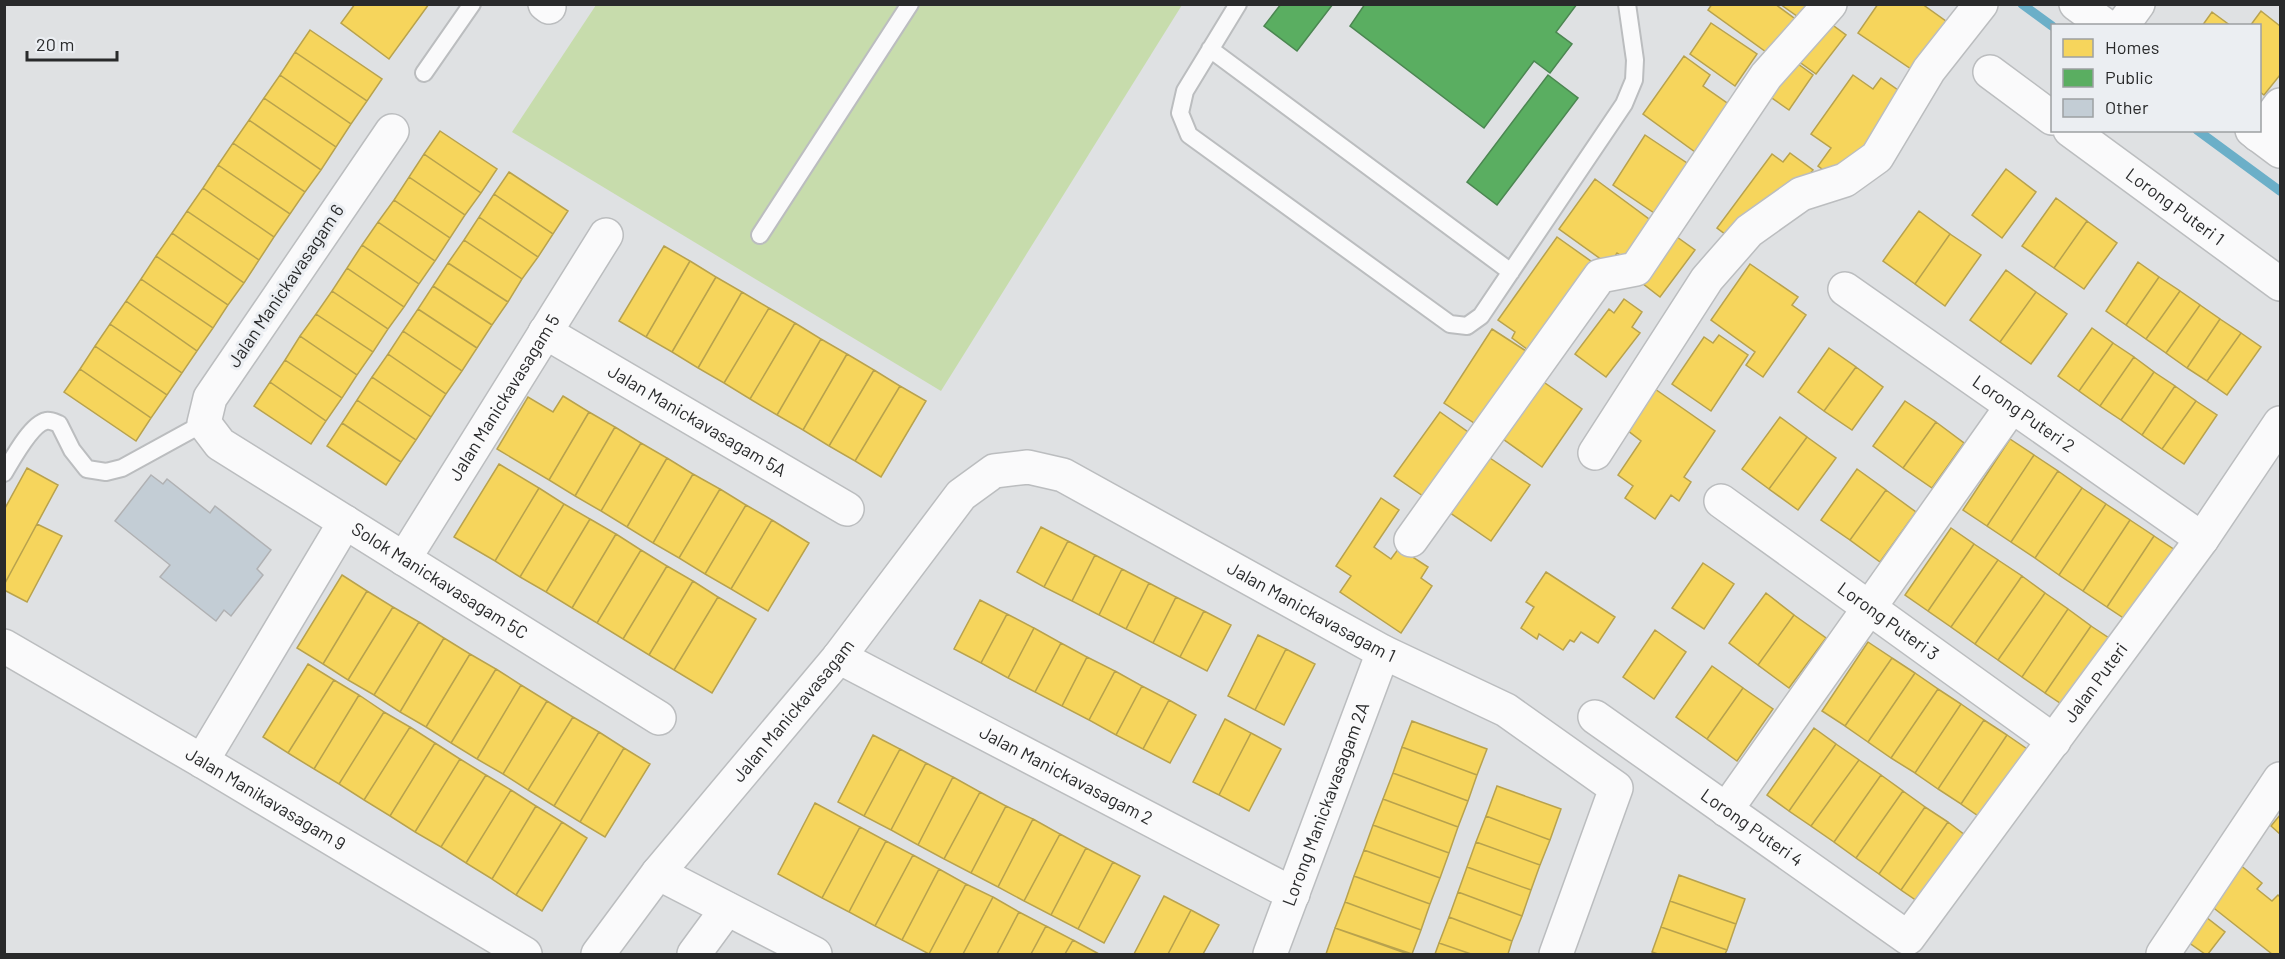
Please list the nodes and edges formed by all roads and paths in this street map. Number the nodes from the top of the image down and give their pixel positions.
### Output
1 (472, 4) edge
2 (910, 4) edge
3 (1238, 4) edge
4 (1628, 4) edge
5 (1830, 4) edge
6 (1981, 4) edge
7 (2076, 4) edge
8 (2138, 4) edge
9 (2103, 24) edge
10 (2123, 24) edge
11 (1210, 49) junction
12 (1990, 72) dead end
13 (424, 73) dead end
14 (2280, 105) edge
15 (2051, 117) edge
16 (392, 132) dead end
17 (2073, 132) edge
18 (2264, 139) edge
19 (606, 235) dead end
20 (760, 235) dead end
21 (1511, 272) junction
22 (2280, 284) edge
23 (1845, 289) dead end
24 (545, 332) junction
25 (2012, 406) junction
26 (2280, 423) edge
27 (212, 434) junction
28 (1595, 453) dead end
29 (994, 471) joint
30 (4, 473) edge
31 (1721, 501) dead end
32 (847, 509) dead end
33 (345, 522) junction
34 (2202, 539) junction
35 (1411, 540) dead end
36 (404, 559) junction
37 (1869, 607) junction
38 (4, 646) edge
39 (1383, 652) junction
40 (839, 657) junction
41 (1595, 717) dead end
42 (659, 718) dead end
43 (2054, 741) junction
44 (202, 761) junction
45 (2280, 779) edge
46 (1726, 810) junction
47 (658, 873) junction
48 (1293, 894) junction
49 (727, 909) junction
50 (1908, 938) joint
51 (525, 954) edge
52 (598, 954) edge
53 (694, 954) edge
54 (815, 954) edge
55 (1270, 954) edge
56 (1556, 954) edge
57 (2163, 954) edge

1 - 13 lane
2 - 20 lane
3 - 11 lane
4 - 21 lane
5 - 35 street
6 - 28 street
7 - 9 street
8 - 10 street
11 - 21 lane
11 - 21 lane
12 - 15 street
14 - 18 street
16 - 27 street, Jalan Manickavasagam 6
17 - 22 street, Lorong Puteri 1
19 - 24 street, Jalan Manickavasagam 5
23 - 25 street, Lorong Puteri 2
24 - 32 street, Jalan Manickavasagam 5A
24 - 36 street, Jalan Manickavasagam 5
25 - 34 street, Lorong Puteri 2
25 - 37 street
26 - 34 street, Jalan Puteri
27 - 30 lane
27 - 33 street, Solok Manickavasagam 5C
29 - 39 street, Jalan Manickavasagam 1
29 - 40 street, Jalan Manickavasagam
31 - 37 street, Lorong Puteri 3
33 - 36 street, Solok Manickavasagam 5C
33 - 44 street
34 - 43 street, Jalan Puteri
36 - 42 street, Solok Manickavasagam 5C
37 - 43 street, Lorong Puteri 3
37 - 46 street
38 - 44 street, Jalan Manikavasagam 9
39 - 48 street, Lorong Manickavasagam 2A
39 - 56 street, Jalan Manickavasagam 1
40 - 47 street, Jalan Manickavasagam
40 - 48 street, Jalan Manickavasagam 2
41 - 46 street, Lorong Puteri 4
43 - 50 street, Jalan Puteri
44 - 51 street, Jalan Manikavasagam 9
45 - 57 street
46 - 50 street, Lorong Puteri 4
47 - 49 street
47 - 52 street, Jalan Manickavasagam
48 - 55 street, Lorong Manickavasagam 2A
49 - 53 street
49 - 54 street

